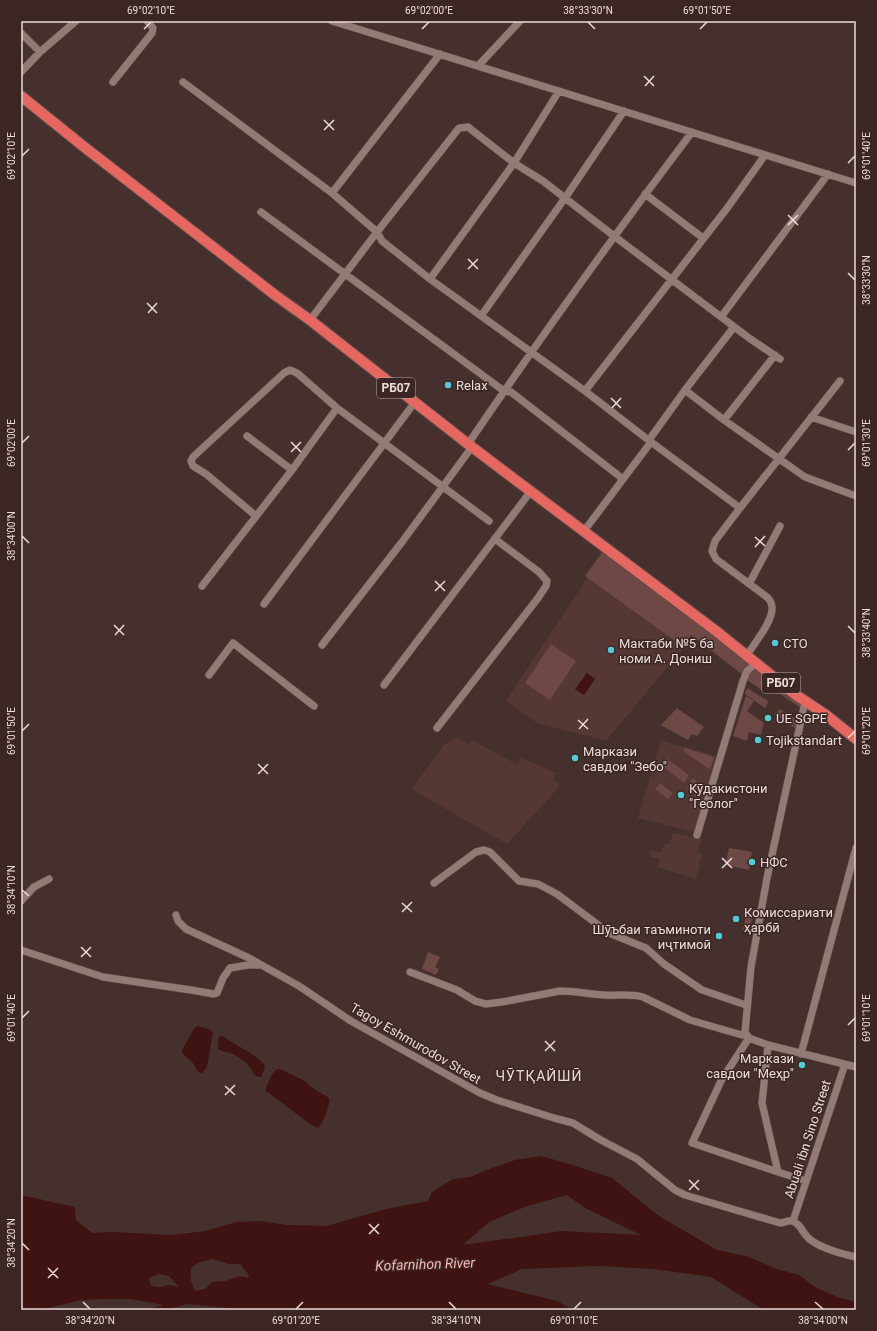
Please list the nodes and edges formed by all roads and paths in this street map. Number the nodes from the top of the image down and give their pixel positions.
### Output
1 (76, 21) edge
2 (147, 21) edge
3 (332, 21) edge
4 (520, 21) edge
5 (21, 33) edge
6 (40, 52) junction
7 (440, 54) junction
8 (478, 66) junction
9 (21, 72) edge
10 (113, 82) dead end
11 (183, 82) dead end
12 (559, 91) junction
13 (21, 96) edge
14 (624, 111) junction
15 (692, 132) junction
16 (765, 155) junction
17 (514, 163) junction
18 (828, 174) junction
19 (856, 183) edge
20 (332, 193) junction
21 (645, 194) junction
22 (565, 198) junction
23 (261, 212) dead end
24 (377, 232) junction
25 (614, 236) junction
26 (703, 238) junction
27 (345, 274) junction
28 (430, 279) junction
29 (672, 280) junction
30 (481, 316) junction
31 (721, 317) junction
32 (310, 320) junction
33 (734, 327) junction
34 (531, 352) junction
35 (840, 381) dead end
36 (685, 390) junction
37 (504, 391) junction
38 (585, 391) junction
39 (415, 402) junction
40 (337, 408) junction
41 (811, 417) junction
42 (724, 420) junction
43 (856, 432) edge
44 (247, 436) dead end
45 (650, 441) junction
46 (385, 442) junction
47 (470, 445) junction
48 (778, 459) junction
49 (292, 470) junction
50 (623, 479) junction
51 (443, 486) junction
52 (531, 491) junction
53 (856, 496) edge
54 (740, 508) junction
55 (256, 516) junction
56 (489, 521) dead end
57 (780, 526) dead end
58 (584, 531) junction
59 (495, 538) junction
60 (750, 584) junction
61 (202, 586) dead end
62 (264, 604) dead end
63 (322, 645) dead end
64 (747, 655) junction
65 (756, 663) junction
66 (209, 675) dead end
67 (384, 685) dead end
68 (805, 702) junction
69 (314, 706) dead end
70 (437, 728) dead end
71 (856, 739) edge
72 (856, 743) edge
73 (697, 834) dead end
74 (856, 848) edge
75 (49, 879) dead end
76 (434, 883) dead end
77 (21, 901) edge
78 (176, 915) dead end
79 (21, 950) edge
80 (260, 965) junction
81 (410, 972) dead end
82 (746, 1005) junction
83 (747, 1036) junction
84 (768, 1045) junction
85 (801, 1054) junction
86 (845, 1064) junction
87 (856, 1067) edge
88 (778, 1172) junction
89 (806, 1181) junction
90 (793, 1221) junction
91 (856, 1257) edge

1 - 6 street
2 - 10 street
3 - 7 street
4 - 8 street
5 - 6 street
6 - 9 street
7 - 8 street
7 - 20 street
8 - 12 street
11 - 20 street
12 - 14 street
12 - 17 street
13 - 32 highway, РБ07
14 - 15 street
14 - 22 street
15 - 16 street
15 - 21 street
16 - 18 street
16 - 26 street
17 - 22 street
17 - 24 street
17 - 28 street
18 - 19 street
18 - 31 street
20 - 24 street
21 - 25 street
21 - 26 street
22 - 25 street
22 - 30 street
23 - 27 street
24 - 27 street
24 - 28 street
25 - 29 street
25 - 34 street
26 - 29 street
27 - 32 street
27 - 37 street
28 - 30 street
29 - 31 street
29 - 38 street
30 - 34 street
31 - 33 street
32 - 39 highway, РБ07
33 - 36 street
33 - 42 street
34 - 37 street
34 - 38 street
35 - 41 street
36 - 42 street
36 - 45 street
37 - 47 street
37 - 50 street
38 - 45 street
39 - 46 street
39 - 47 highway, РБ07
40 - 46 street
40 - 49 street
40 - 55 street
41 - 43 street
41 - 48 street
42 - 48 street
44 - 49 street
45 - 50 street
45 - 54 street
46 - 51 street
46 - 62 street
47 - 51 street
47 - 52 highway, РБ07
48 - 53 street
48 - 54 street
49 - 55 street
50 - 58 street
51 - 56 street
51 - 63 street
52 - 58 highway, РБ07
52 - 59 street
54 - 60 street
55 - 61 street
57 - 60 street
58 - 64 highway, РБ07
59 - 67 street
59 - 70 street
60 - 64 street
64 - 65 highway, РБ07
65 - 68 highway, РБ07
65 - 73 street
66 - 69 street
68 - 71 highway, РБ07
68 - 72 highway, РБ07
68 - 82 street
74 - 85 street
75 - 77 street
76 - 82 street
78 - 80 street
79 - 80 street
80 - 90 street
81 - 83 street
82 - 83 street
83 - 84 street
83 - 88 street
84 - 85 street
84 - 88 street
85 - 86 street
86 - 87 street
86 - 89 street, Abuali ibn Sino Street
88 - 89 street
89 - 90 street, Abuali ibn Sino Street
90 - 91 street

